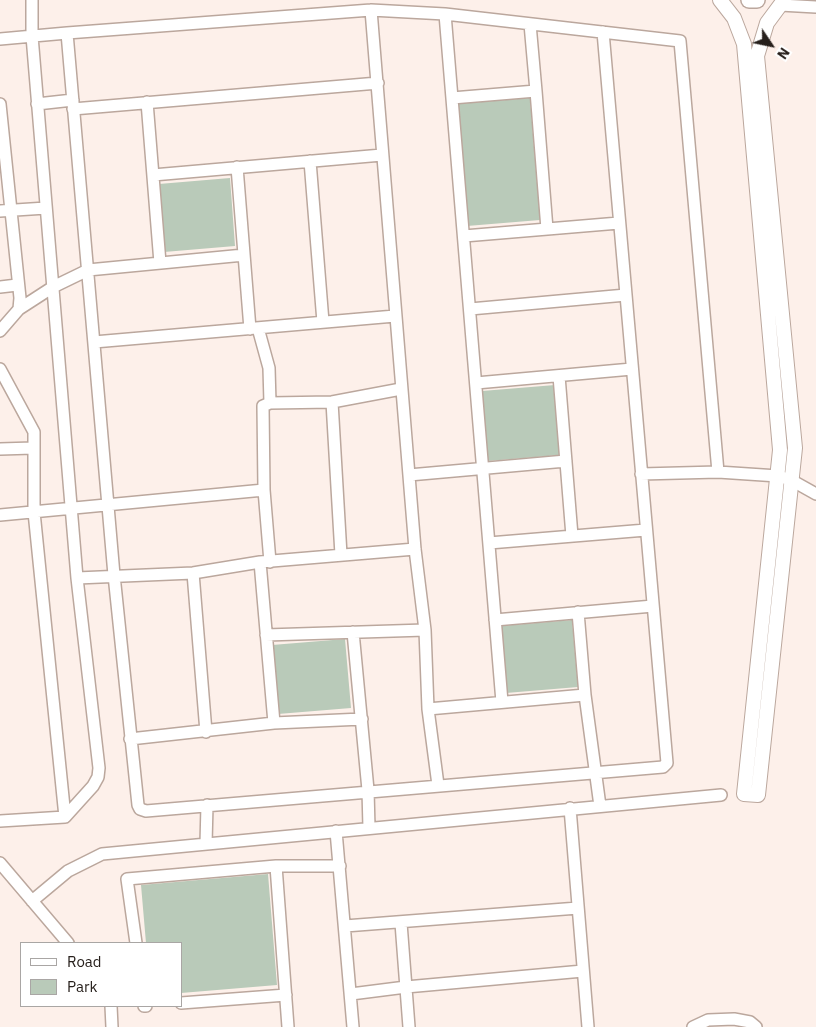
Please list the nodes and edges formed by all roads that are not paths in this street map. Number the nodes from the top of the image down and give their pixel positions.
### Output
1 (32, 0) edge
2 (720, 0) edge
3 (749, 0) edge
4 (756, 0) edge
5 (782, 2) edge
6 (816, 7) edge
7 (371, 10) junction
8 (445, 14) junction
9 (530, 24) junction
10 (603, 32) junction
11 (67, 33) junction
12 (32, 36) junction
13 (0, 39) edge
14 (378, 83) junction
15 (536, 91) junction
16 (452, 98) junction
17 (147, 102) junction
18 (0, 104) edge
19 (37, 104) junction
20 (73, 104) junction
21 (382, 155) junction
22 (310, 161) junction
23 (237, 167) junction
24 (153, 175) junction
25 (46, 208) junction
26 (0, 210) edge
27 (12, 210) junction
28 (619, 222) junction
29 (547, 229) junction
30 (464, 236) junction
31 (244, 255) junction
32 (160, 263) junction
33 (88, 270) junction
34 (17, 285) junction
35 (0, 287) edge
36 (53, 287) junction
37 (626, 296) junction
38 (19, 309) junction
39 (470, 309) junction
40 (395, 316) junction
41 (323, 322) junction
42 (254, 328) junction
43 (0, 331) edge
44 (94, 342) junction
45 (0, 369) edge
46 (632, 369) junction
47 (559, 376) junction
48 (476, 383) junction
49 (402, 389) junction
50 (332, 402) junction
51 (270, 403) junction
52 (33, 448) junction
53 (0, 449) edge
54 (566, 461) junction
55 (483, 468) junction
56 (718, 472) junction
57 (641, 474) junction
58 (409, 475) junction
59 (778, 476) junction
60 (792, 480) junction
61 (264, 490) junction
62 (816, 494) edge
63 (108, 505) junction
64 (71, 508) junction
65 (34, 512) junction
66 (0, 515) edge
67 (646, 530) junction
68 (572, 536) junction
69 (489, 543) junction
70 (415, 549) junction
71 (341, 555) junction
72 (265, 562) junction
73 (193, 573) junction
74 (114, 575) junction
75 (77, 578) junction
76 (653, 606) junction
77 (578, 612) junction
78 (495, 620) junction
79 (425, 630) junction
80 (353, 632) junction
81 (266, 635) junction
82 (585, 695) junction
83 (502, 702) junction
84 (428, 708) junction
85 (362, 719) junction
86 (274, 723) junction
87 (206, 732) junction
88 (130, 739) junction
89 (596, 771) junction
90 (438, 785) junction
91 (368, 790) junction
92 (721, 795) dead end
93 (207, 805) junction
94 (600, 806) junction
95 (570, 808) junction
96 (65, 817) junction
97 (0, 821) edge
98 (368, 828) junction
99 (336, 831) junction
100 (206, 844) junction
101 (0, 863) edge
102 (276, 866) junction
103 (340, 866) junction
104 (32, 901) junction
105 (578, 908) junction
106 (401, 923) junction
107 (345, 926) junction
108 (67, 942) edge
109 (136, 942) edge
110 (583, 971) junction
111 (406, 986) junction
112 (351, 994) junction
113 (286, 995) junction
114 (182, 1003) edge
115 (111, 1007) edge
116 (112, 1027) edge
117 (288, 1027) edge
118 (354, 1027) edge
119 (409, 1027) edge
120 (588, 1027) edge
121 (693, 1027) edge
122 (756, 1027) edge

1 - 12 street
2 - 59 street
3 - 4 main road
5 - 6 street
5 - 60 street
7 - 8 street
7 - 11 street
7 - 14 street
8 - 9 street
8 - 16 street
9 - 10 street
9 - 15 street
10 - 28 street
10 - 56 street
11 - 12 street
11 - 20 street
12 - 13 street
12 - 19 street
14 - 17 street
14 - 21 street
15 - 16 street
15 - 29 street
16 - 30 street
17 - 20 street
17 - 24 street
18 - 27 street
19 - 20 street
19 - 25 street
20 - 33 street
21 - 22 street
21 - 40 street
22 - 23 street
22 - 41 street
23 - 24 street
23 - 31 street
24 - 32 street
25 - 27 street
25 - 36 street
26 - 27 street
27 - 34 street
28 - 29 street
28 - 37 street
29 - 30 street
30 - 39 street
31 - 32 street
31 - 42 street
32 - 33 street
33 - 36 street
33 - 44 street
34 - 35 street
34 - 38 street
36 - 38 street
36 - 64 street
37 - 39 street
37 - 46 street
38 - 43 street
39 - 48 street
40 - 41 street
40 - 49 street
41 - 42 street
42 - 44 street
42 - 51 street
44 - 63 street
45 - 52 street
46 - 47 street
46 - 57 street
47 - 48 street
47 - 54 street
48 - 55 street
49 - 50 street
49 - 58 street
50 - 51 street
50 - 71 street
51 - 61 street
52 - 53 street
52 - 65 street
54 - 55 street
54 - 68 street
55 - 58 street
55 - 69 street
56 - 57 street
56 - 59 street
57 - 67 street
58 - 70 street
59 - 60 street
59 - 60 street
60 - 62 street
61 - 63 street
61 - 72 street
63 - 64 street
63 - 74 street
64 - 65 street
64 - 75 street
65 - 66 street
65 - 96 street
67 - 68 street
67 - 76 street
68 - 69 street
69 - 78 street
70 - 71 street
70 - 79 street
71 - 72 street
72 - 73 street
72 - 81 street
73 - 74 street
73 - 87 street
74 - 75 street
74 - 88 street
75 - 96 street
76 - 77 street
76 - 89 street
77 - 78 street
77 - 82 street
78 - 83 street
79 - 80 street
79 - 84 street
80 - 81 street
80 - 85 street
81 - 86 street
82 - 83 street
82 - 89 street
83 - 84 street
84 - 90 street
85 - 86 street
85 - 91 street
86 - 87 street
87 - 88 street
88 - 93 street
89 - 90 street
89 - 94 street
90 - 91 street
91 - 93 street
91 - 98 street
92 - 94 street
93 - 100 street
94 - 95 street
95 - 98 street
95 - 105 street
96 - 97 street
98 - 99 street
99 - 100 street
99 - 103 street
100 - 104 street
101 - 104 street
102 - 103 street
102 - 109 street
102 - 113 street
103 - 107 street
104 - 108 street
105 - 106 street
105 - 110 street
106 - 107 street
106 - 111 street
107 - 112 street
110 - 111 street
110 - 120 street
111 - 112 street
111 - 119 street
112 - 118 street
113 - 114 street
113 - 117 street
115 - 116 street
121 - 122 street

